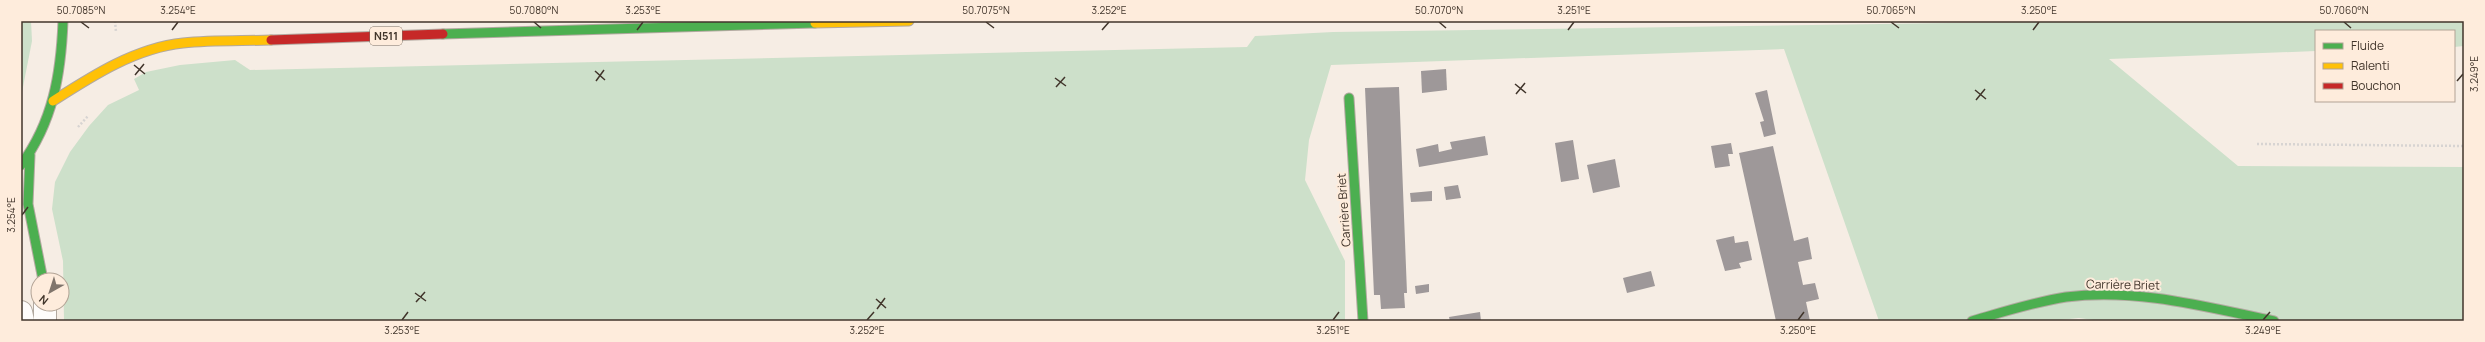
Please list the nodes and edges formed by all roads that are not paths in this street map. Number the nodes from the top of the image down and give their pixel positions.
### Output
1 (63, 21) edge
2 (909, 21) edge
3 (1349, 98) dead end
4 (53, 101) junction
5 (30, 155) junction
6 (21, 165) edge
7 (42, 272) edge
8 (21, 312) edge
9 (23, 321) edge
10 (1363, 321) edge
11 (1972, 321) edge
12 (2274, 321) edge

1 - 4 main road
2 - 4 main road, N511
3 - 10 main road, Carrière Briet
4 - 5 main road
5 - 6 main road
5 - 7 main road
8 - 9 street
11 - 12 main road, Carrière Briet

